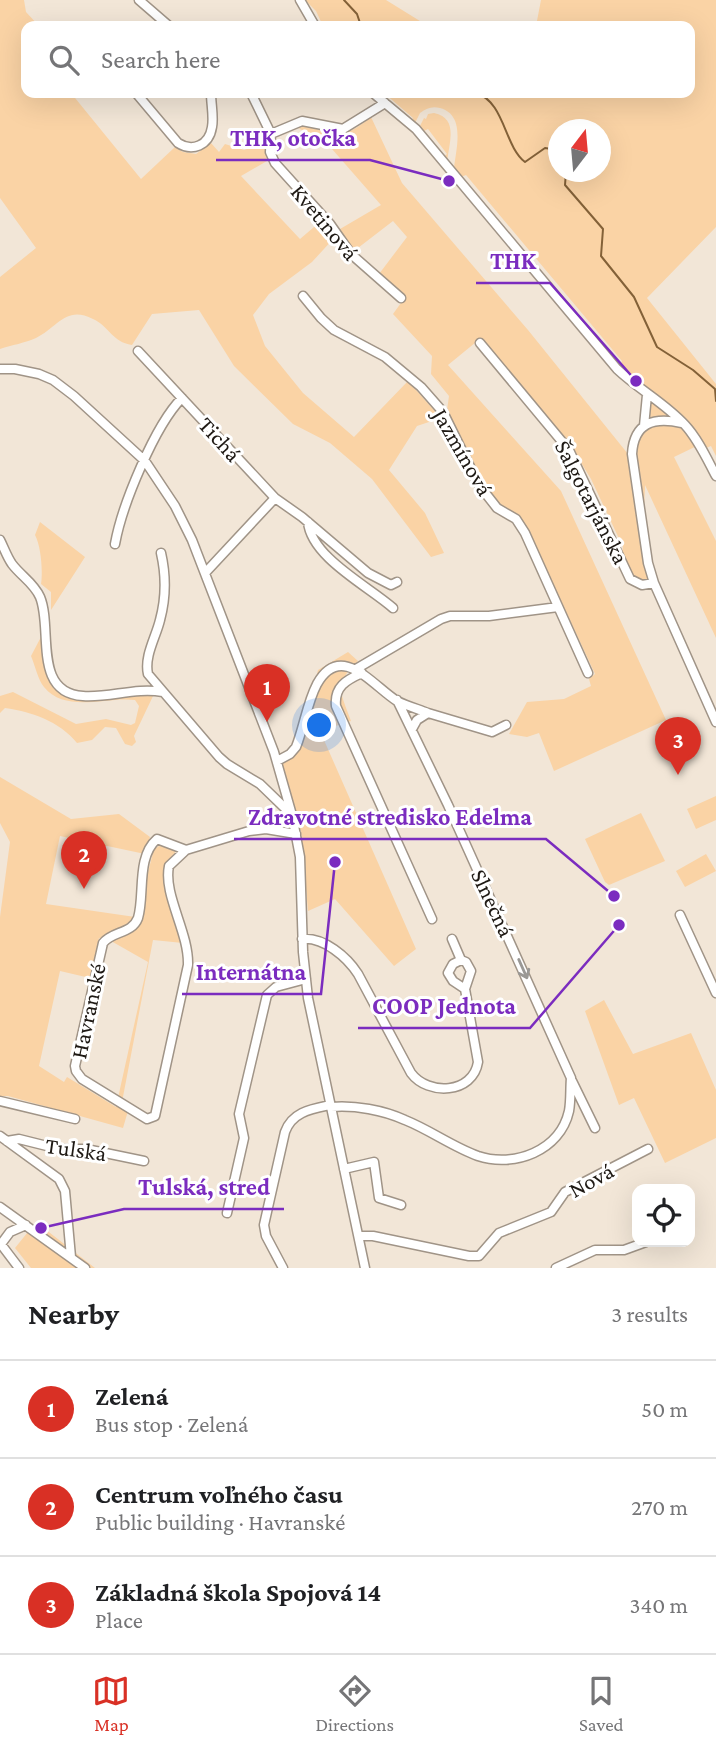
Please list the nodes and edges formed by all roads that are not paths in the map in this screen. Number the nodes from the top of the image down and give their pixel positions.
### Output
1 (139, 0) edge
2 (302, 4) edge
3 (163, 21) edge
4 (312, 21) edge
5 (140, 98) edge
6 (211, 98) edge
7 (253, 98) edge
8 (379, 98) edge
9 (385, 103) junction
10 (271, 134) junction
11 (303, 296) dead end
12 (401, 298) dead end
13 (480, 343) dead end
14 (138, 351) dead end
15 (0, 369) edge
16 (647, 395) junction
17 (183, 398) junction
18 (684, 424) junction
19 (644, 426) junction
20 (145, 461) junction
21 (716, 476) edge
22 (275, 498) junction
23 (308, 522) junction
24 (0, 540) edge
25 (115, 544) dead end
26 (160, 554) dead end
27 (205, 573) junction
28 (397, 582) dead end
29 (653, 583) junction
30 (558, 607) junction
31 (393, 608) dead end
32 (359, 671) junction
33 (588, 673) dead end
34 (163, 692) junction
35 (397, 700) junction
36 (428, 713) junction
37 (716, 722) edge
38 (506, 726) dead end
39 (412, 729) junction
40 (276, 761) junction
41 (292, 815) junction
42 (296, 834) junction
43 (186, 850) junction
44 (680, 915) dead end
45 (432, 919) dead end
46 (302, 939) junction
47 (452, 939) dead end
48 (461, 960) junction
49 (306, 979) junction
50 (466, 989) junction
51 (716, 993) edge
52 (571, 1078) junction
53 (0, 1101) edge
54 (330, 1106) junction
55 (568, 1112) junction
56 (587, 1112) junction
57 (75, 1119) dead end
58 (595, 1128) dead end
59 (4, 1139) edge
60 (648, 1149) dead end
61 (144, 1161) dead end
62 (344, 1168) junction
63 (401, 1205) dead end
64 (0, 1207) edge
65 (227, 1213) dead end
66 (26, 1225) junction
67 (359, 1237) junction
68 (0, 1243) edge
69 (632, 1247) edge
70 (71, 1257) junction
71 (19, 1268) edge
72 (85, 1268) edge
73 (282, 1268) edge
74 (365, 1268) edge
75 (556, 1268) edge

1 - 3 street
2 - 4 street
5 - 6 street
7 - 10 street, Kvetinová
8 - 9 street
9 - 10 street
9 - 16 street
10 - 12 street, Kvetinová
11 - 30 street, Jazmínová
13 - 29 street, Šalgotarjánska
14 - 17 street, Tichá
15 - 20 street
16 - 18 street
16 - 19 street, Šalgotarjánska
17 - 20 street
17 - 22 street, Tichá
18 - 19 street
18 - 21 street
19 - 29 street, Šalgotarjánska
20 - 25 street
20 - 27 street
22 - 23 street, Tichá
22 - 27 street
23 - 28 street, Tichá
23 - 31 street, Tichá
24 - 34 street
26 - 34 street
27 - 40 street
29 - 37 street, Šalgotarjánska
30 - 32 street
30 - 33 street, Jazmínová
32 - 35 street, Slnečná
32 - 40 street
32 - 45 street
34 - 41 street
35 - 36 street, Slnečná
35 - 39 street, Slnečná
36 - 38 street, Slnečná
36 - 39 street
39 -> 52 street, Slnečná
40 - 41 street
41 - 42 street
42 - 43 street
42 - 46 street
43 - 43 street, Havranské
44 - 51 street
46 - 49 street
46 - 50 street
47 - 48 street
48 - 50 street
48 - 50 street
49 - 54 street
49 - 65 street
52 - 55 street, Slnečná
52 - 56 street, Slnečná
53 - 57 street, Tulská
54 - 55 street, Slnečná
54 - 62 street
54 - 73 street
55 - 56 street
56 - 58 street, Slnečná
59 - 61 street, Tulská
59 - 70 street, Tulská
60 - 67 street, Nová
62 - 63 street
62 - 67 street
64 - 66 street
66 - 68 street
66 - 70 street
67 - 74 street
68 - 71 street
69 - 75 street
70 - 72 street

